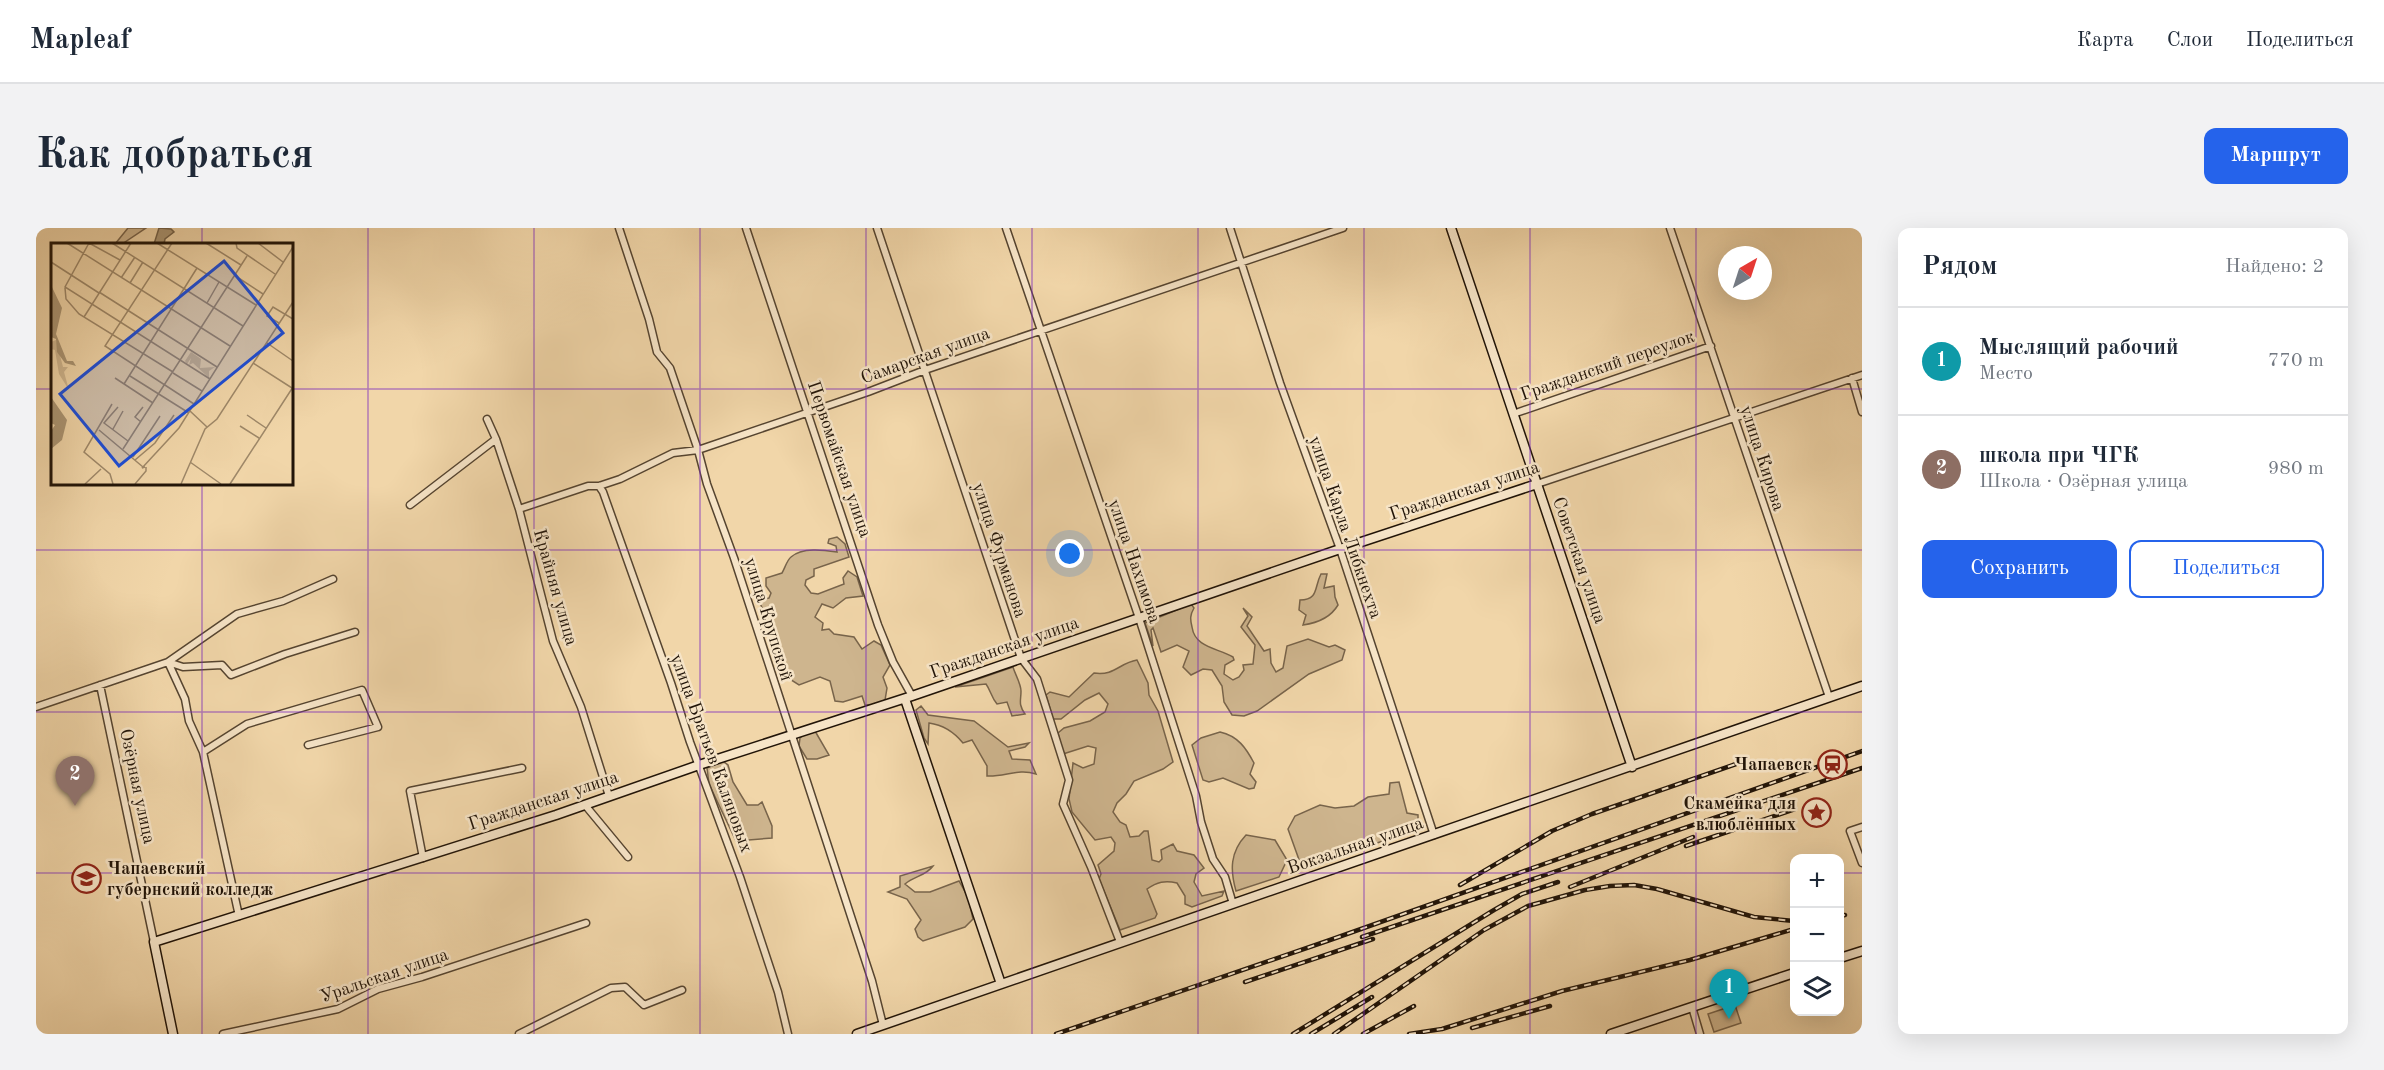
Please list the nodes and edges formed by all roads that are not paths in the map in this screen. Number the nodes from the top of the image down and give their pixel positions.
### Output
1 (619, 228) edge
2 (746, 228) edge
3 (877, 228) edge
4 (1006, 228) edge
5 (1230, 228) edge
6 (1342, 228) edge
7 (1451, 228) edge
8 (1670, 228) edge
9 (1240, 263) junction
10 (1040, 330) junction
11 (1711, 346) junction
12 (925, 370) junction
13 (1862, 375) edge
14 (1852, 378) junction
15 (1862, 412) edge
16 (807, 414) junction
17 (1513, 414) junction
18 (1734, 418) junction
19 (487, 420) dead end
20 (496, 439) junction
21 (698, 450) junction
22 (1536, 484) junction
23 (598, 486) junction
24 (410, 504) dead end
25 (519, 509) junction
26 (1340, 549) junction
27 (333, 579) dead end
28 (1139, 618) junction
29 (355, 632) dead end
30 (1021, 658) junction
31 (168, 662) junction
32 (100, 685) junction
33 (1862, 686) edge
34 (1829, 697) junction
35 (909, 698) junction
36 (36, 707) edge
37 (790, 735) junction
38 (308, 745) dead end
39 (203, 752) junction
40 (699, 765) junction
41 (1632, 767) junction
42 (522, 768) dead end
43 (609, 796) junction
44 (585, 805) junction
45 (1862, 827) edge
46 (1434, 835) junction
47 (628, 857) dead end
48 (423, 858) junction
49 (1862, 863) edge
50 (1233, 904) junction
51 (239, 916) junction
52 (586, 923) dead end
53 (154, 942) junction
54 (1120, 942) junction
55 (1862, 951) edge
56 (1844, 956) edge
57 (1790, 974) edge
58 (1001, 984) junction
59 (682, 990) dead end
60 (1692, 1007) junction
61 (263, 1025) junction
62 (883, 1025) junction
63 (173, 1034) edge
64 (223, 1034) edge
65 (265, 1034) edge
66 (519, 1034) edge
67 (788, 1034) edge
68 (857, 1034) edge
69 (1611, 1034) edge
70 (1700, 1034) edge

1 - 21 street, улица Крупской
2 - 16 street, Первомайская улица
3 - 12 street, улица Фурманова
4 - 10 street, улица Нахимова
5 - 9 street, улица Карла Либкнехта
6 - 9 street, Самарская улица
7 - 17 street, Советская улица
8 - 11 street, улица Кирова
9 - 10 street, Самарская улица
9 - 26 street, улица Карла Либкнехта
10 - 12 street, Самарская улица
10 - 28 street, улица Нахимова
11 - 17 street, Гражданский переулок
11 - 18 street, улица Кирова
12 - 16 street, Самарская улица
12 - 30 street, улица Фурманова
13 - 14 street, Гражданская улица
14 - 15 street
14 - 18 street, Гражданская улица
16 - 21 street, Самарская улица
16 - 35 street, Первомайская улица
17 - 22 street, Советская улица
18 - 22 street, Гражданская улица
18 - 34 street, улица Кирова
19 - 20 street, Крайняя улица
20 - 24 street
20 - 25 street, Крайняя улица
21 - 23 street, Самарская улица
21 - 37 street, улица Крупской
22 - 26 street, Гражданская улица
22 - 41 street, Советская улица
23 - 25 street, Самарская улица
23 - 40 street, улица Братьев Каляновых
25 - 43 street, Крайняя улица
26 - 28 street, Гражданская улица
26 - 46 street, улица Карла Либкнехта
27 - 31 street
28 - 30 street, Гражданская улица
28 - 50 street, улица Нахимова
29 - 31 street
30 - 35 street, Гражданская улица
30 - 54 street, улица Фурманова
31 - 32 street
31 - 39 street
32 - 36 street
32 - 53 street, Озёрная улица
33 - 34 street, Вокзальная улица
34 - 41 street, Вокзальная улица
35 - 37 street, Гражданская улица
35 - 58 street, Первомайская улица
37 - 40 street, Гражданская улица
37 - 62 street, улица Крупской
38 - 39 street
39 - 51 street
40 - 43 street, Гражданская улица
40 - 67 street, улица Братьев Каляновых
41 - 46 street, Вокзальная улица
42 - 48 street
43 - 44 street, Гражданская улица
44 - 47 street
44 - 48 street, Гражданская улица
45 - 49 street
46 - 50 street, Вокзальная улица
48 - 51 street, Гражданская улица
50 - 54 street, Вокзальная улица
51 - 53 street, Гражданская улица
52 - 61 street, Уральская улица
53 - 63 street, Озёрная улица
54 - 58 street, Вокзальная улица
55 - 56 street
57 - 60 street
58 - 62 street, Вокзальная улица
59 - 66 street
60 - 69 street
60 - 70 street
61 - 64 street, Уральская улица
61 - 65 street
62 - 68 street, Вокзальная улица

